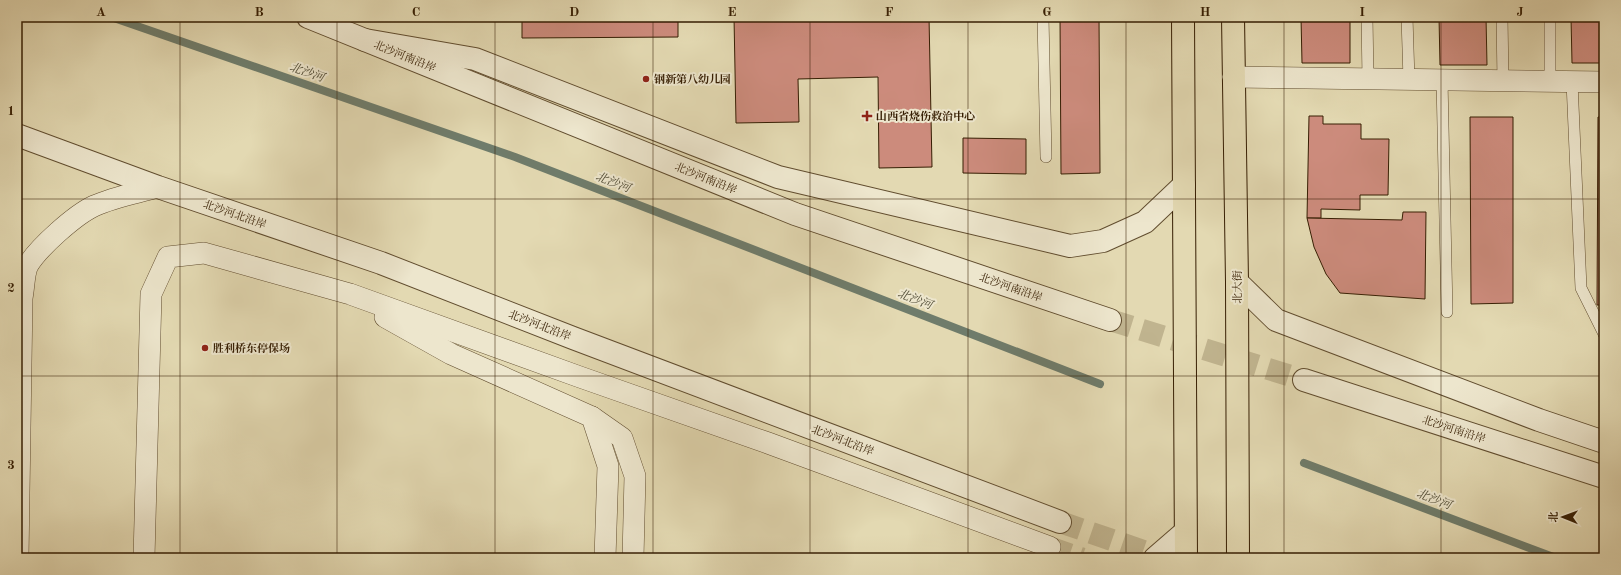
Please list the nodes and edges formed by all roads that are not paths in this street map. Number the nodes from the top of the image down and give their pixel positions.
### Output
1 (308, 17) edge
2 (1043, 17) edge
3 (1182, 17) edge
4 (1233, 17) edge
5 (1367, 17) edge
6 (1408, 17) edge
7 (1502, 17) edge
8 (1550, 17) edge
9 (365, 40) junction
10 (1233, 77) junction
11 (1368, 79) junction
12 (1409, 80) junction
13 (1442, 80) junction
14 (1503, 81) junction
15 (1550, 82) junction
16 (1572, 82) junction
17 (1604, 82) edge
18 (17, 135) edge
19 (1046, 157) dead end
20 (1184, 185) junction
21 (158, 187) junction
22 (1237, 282) junction
23 (350, 294) junction
24 (1447, 312) dead end
25 (1110, 320) tunnel mouth
26 (1604, 334) edge
27 (1304, 380) tunnel mouth
28 (592, 417) junction
29 (1604, 442) edge
30 (1604, 477) edge
31 (1060, 522) tunnel mouth
32 (1185, 532) junction
33 (1050, 547) tunnel mouth
34 (18, 558) edge
35 (144, 558) edge
36 (605, 558) edge
37 (633, 558) edge
38 (1155, 558) edge
39 (1186, 558) edge
40 (1238, 558) edge

1 - 9 street, 北沙河南沿岸
2 - 19 lane
3 - 20 main road
4 - 10 main road, 北大街
5 - 11 lane
6 - 12 lane
7 - 14 lane
8 - 15 lane
9 - 20 street
9 - 25 street, 北沙河南沿岸
10 - 11 street
10 - 22 main road, 北大街
11 - 12 street
12 - 13 street
13 - 14 street
13 - 24 lane
14 - 15 street
15 - 16 street
16 - 17 street
16 - 26 lane
18 - 21 street, 北沙河北沿岸
20 - 32 main road
21 - 31 street, 北沙河北沿岸
21 - 34 street
22 - 29 street
22 - 40 main road, 北大街
23 - 28 street
23 - 33 street
23 - 35 street
27 - 30 street, 北沙河南沿岸
28 - 36 street
28 - 37 street
32 - 38 street
32 - 39 main road

